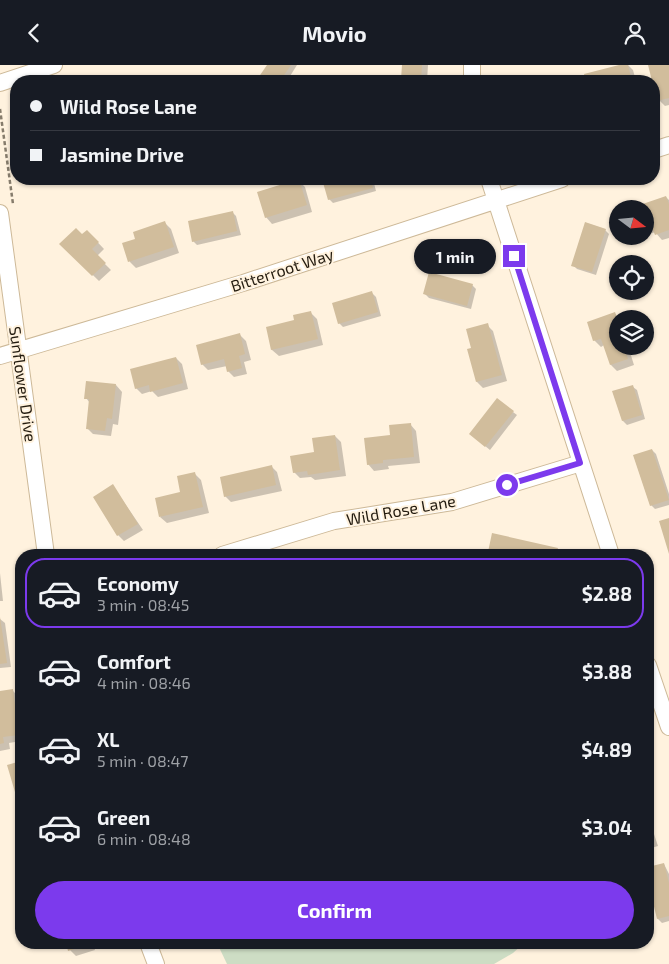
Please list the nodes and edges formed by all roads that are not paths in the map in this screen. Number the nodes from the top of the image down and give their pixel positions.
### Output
1 (54, 65) edge
2 (24, 75) edge
3 (491, 185) edge
4 (543, 185) edge
5 (496, 200) junction
6 (0, 213) edge
7 (19, 349) junction
8 (0, 355) edge
9 (580, 463) junction
10 (45, 549) edge
11 (242, 549) edge
12 (609, 549) edge
13 (654, 683) edge
14 (669, 727) edge
15 (150, 949) edge
16 (156, 964) edge

1 - 2 street
3 - 5 street
4 - 5 street, Bitterroot Way
5 - 7 street, Bitterroot Way
5 - 9 street
6 - 7 street, Sunflower Drive
7 - 8 street, Bitterroot Way
7 - 10 street, Sunflower Drive
9 - 11 street, Wild Rose Lane
9 - 12 street
13 - 14 street
15 - 16 street

